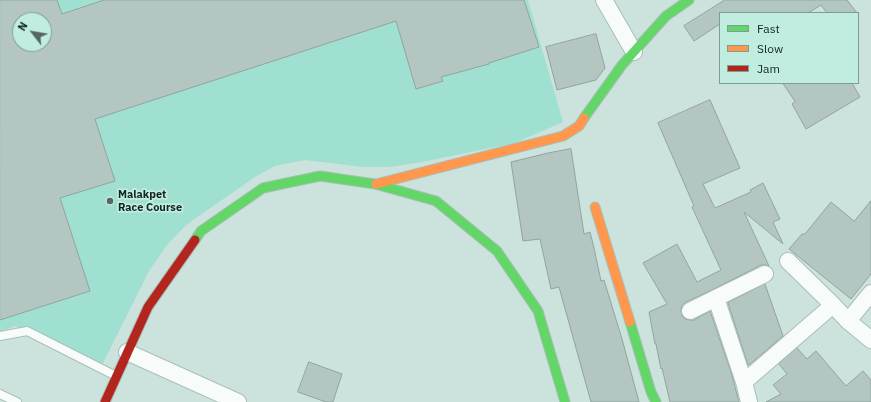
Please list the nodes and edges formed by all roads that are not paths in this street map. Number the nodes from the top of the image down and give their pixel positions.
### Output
1 (604, 0) edge
2 (689, 0) edge
3 (634, 52) junction
4 (375, 184) junction
5 (595, 207) dead end
6 (788, 262) dead end
7 (765, 274) dead end
8 (871, 293) edge
9 (716, 298) junction
10 (833, 305) junction
11 (690, 311) dead end
12 (848, 321) junction
13 (0, 336) edge
14 (871, 340) edge
15 (127, 352) junction
16 (116, 376) junction
17 (744, 382) junction
18 (0, 394) edge
19 (17, 402) edge
20 (105, 402) edge
21 (238, 402) edge
22 (565, 402) edge
23 (656, 402) edge
24 (749, 402) edge

1 - 3 street
2 - 3 street
3 - 4 street
4 - 15 street
4 - 22 street
5 - 23 street
6 - 10 street
7 - 9 street
8 - 12 street
9 - 11 street
9 - 17 street
10 - 12 street
10 - 17 street
12 - 14 street
13 - 16 lane
15 - 16 street
15 - 21 street
16 - 20 street
17 - 24 street
18 - 19 lane

